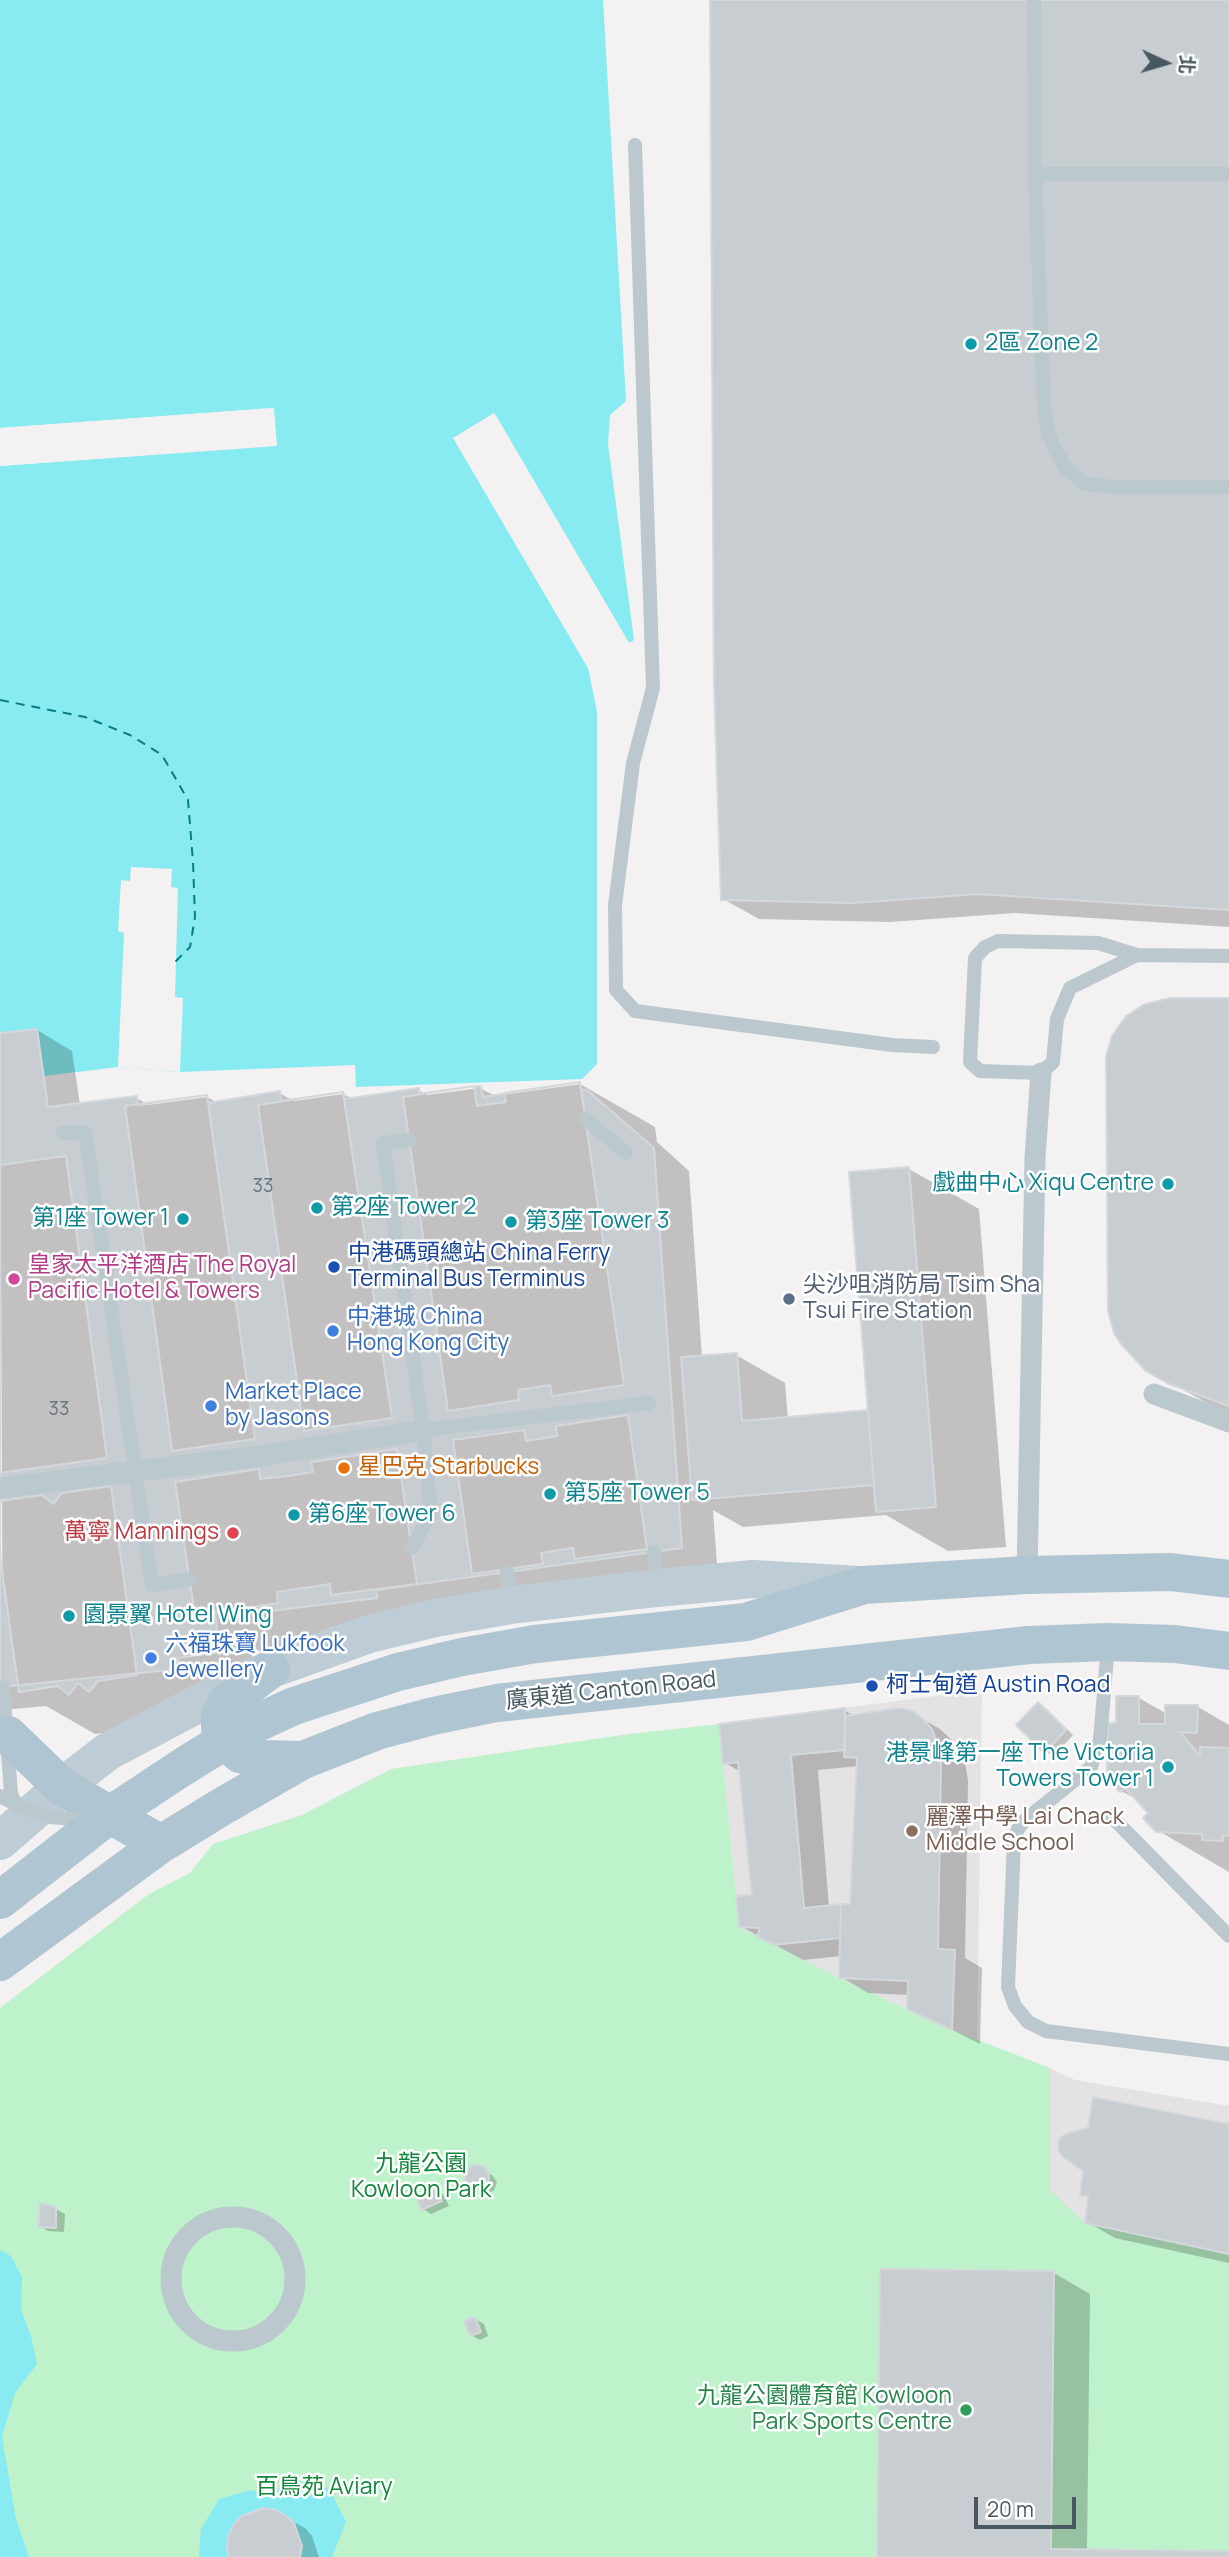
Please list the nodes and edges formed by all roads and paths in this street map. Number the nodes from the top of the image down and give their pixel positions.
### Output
1 (1034, 0) edge
2 (635, 145) dead end
3 (1035, 174) junction
4 (1229, 174) edge
5 (1229, 487) edge
6 (1137, 955) junction
7 (1229, 956) edge
8 (933, 1047) dead end
9 (1041, 1073) junction
10 (586, 1119) dead end
11 (63, 1133) dead end
12 (409, 1140) dead end
13 (626, 1153) dead end
14 (1154, 1394) dead end
15 (649, 1403) dead end
16 (1229, 1422) edge
17 (423, 1430) junction
18 (135, 1471) junction
19 (0, 1488) edge
20 (412, 1548) dead end
21 (1027, 1575) junction
22 (190, 1579) dead end
23 (1229, 1579) edge
24 (864, 1585) junction
25 (1108, 1642) junction
26 (1229, 1651) edge
27 (271, 1669) junction
28 (3, 1686) dead end
29 (8, 1735) junction
30 (303, 1760) junction
31 (62, 1787) junction
32 (6, 1816) edge
33 (1111, 1816) dead end
34 (104, 1819) junction
35 (161, 1844) junction
36 (0, 1900) edge
37 (1229, 1936) edge
38 (0, 1962) edge
39 (1229, 2054) edge
40 (295, 2281) joint

1 - 3 lane
2 - 8 lane
3 - 4 lane
3 - 5 lane
6 - 7 lane
6 - 9 lane
6 - 9 lane
9 - 21 street
10 - 13 lane
11 - 18 lane, bridge
12 - 17 lane, bridge
14 - 16 street
15 - 17 lane, bridge
17 - 18 street
17 - 20 lane, bridge
18 - 19 street
18 - 22 lane, bridge
21 - 23 main road
21 - 24 main road
24 - 27 main road
24 - 34 main road, bridge
25 - 26 main road, 廣東道 Canton Road
25 - 30 main road, 廣東道 Canton Road
25 - 39 lane
27 - 30 main road
27 - 31 main road
28 - 29 lane
29 - 31 main road
29 - 32 lane
30 - 35 main road, 廣東道 Canton Road
31 - 32 main road
31 - 35 main road
32 - 34 lane, bridge
32 - 35 main road
33 - 37 lane
34 - 36 main road, bridge
35 - 38 main road, 廣東道 Canton Road
40 - 40 street

